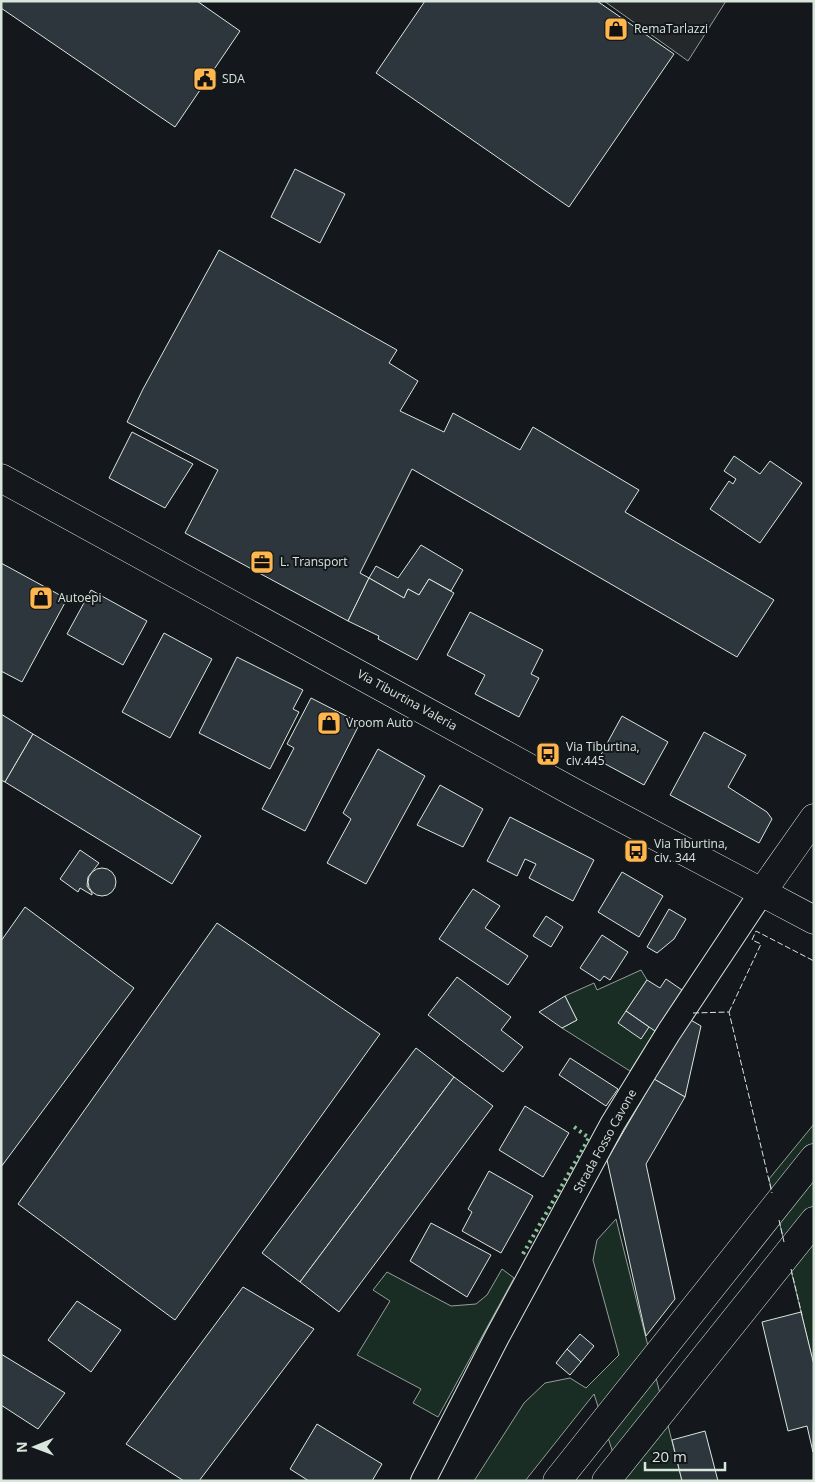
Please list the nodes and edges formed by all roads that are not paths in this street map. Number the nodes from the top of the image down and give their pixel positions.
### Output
1 (1, 478) edge
2 (814, 818) edge
3 (762, 892) junction
4 (814, 920) edge
5 (814, 1158) edge
6 (814, 1221) edge
7 (611, 1474) edge
8 (423, 1481) edge
9 (557, 1481) edge

1 - 3 main road, Via Tiburtina Valeria
2 - 3 main road, Strada Fosso Cavone
3 - 4 main road, Via Tiburtina Valeria
3 - 8 street, Strada Fosso Cavone
5 - 9 main road
6 - 7 main road

